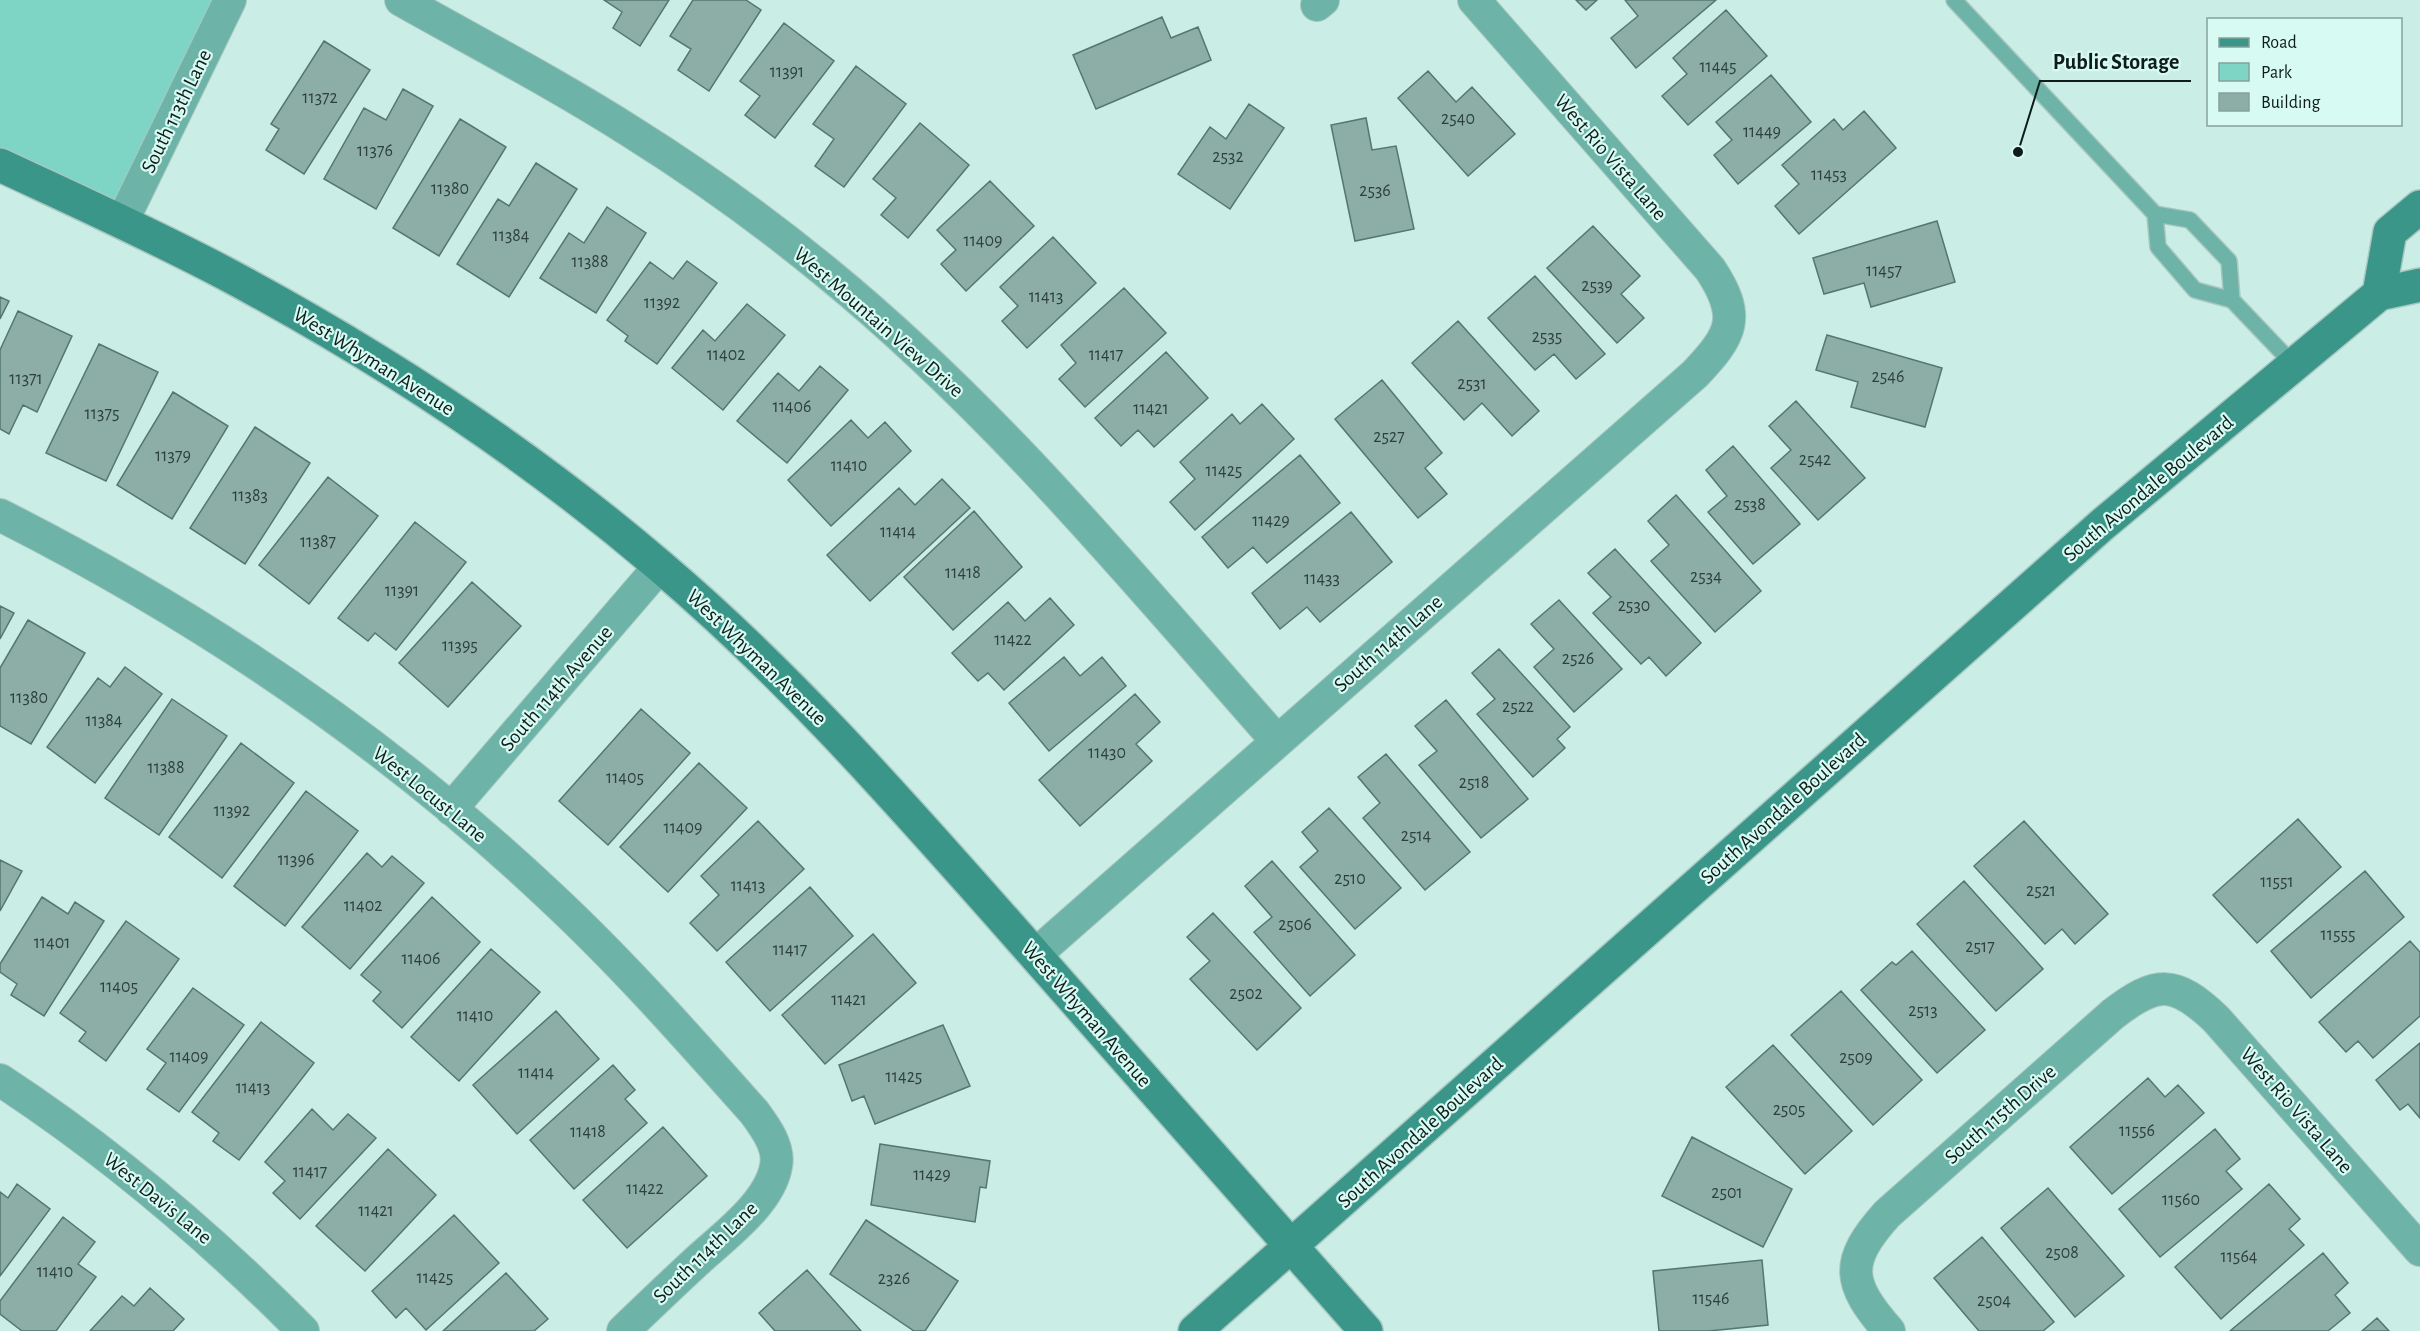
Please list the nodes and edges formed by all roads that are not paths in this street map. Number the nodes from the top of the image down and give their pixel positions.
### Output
1 (230, 0) edge
2 (401, 0) edge
3 (1474, 0) edge
4 (1954, 0) edge
5 (0, 165) edge
6 (2420, 207) edge
7 (2155, 214) junction
8 (122, 222) junction
9 (2420, 285) edge
10 (2379, 294) junction
11 (2232, 300) junction
12 (1730, 323) joint
13 (2294, 365) junction
14 (0, 515) edge
15 (660, 566) junction
16 (1277, 741) junction
17 (451, 809) junction
18 (1035, 955) junction
19 (2162, 988) joint
20 (0, 1080) edge
21 (777, 1165) joint
22 (1291, 1246) junction
23 (2420, 1250) edge
24 (303, 1331) edge
25 (623, 1331) edge
26 (1195, 1331) edge
27 (1366, 1331) edge
28 (1889, 1331) edge

1 - 8 street, South 113th Lane
2 - 16 street, West Mountain View Drive
3 - 12 street, West Rio Vista Lane
4 - 7 lane
5 - 8 street, West Whyman Avenue
6 - 10 street
7 - 11 lane
7 - 11 lane
8 - 15 street, West Whyman Avenue
9 - 10 street, South Avondale Boulevard
10 - 13 street, South Avondale Boulevard
11 - 13 lane
12 - 16 street, South 114th Lane
13 - 22 street, South Avondale Boulevard
14 - 17 street, West Locust Lane
15 - 17 street, South 114th Avenue
15 - 18 street, West Whyman Avenue
16 - 18 street, South 114th Lane
17 - 21 street, West Locust Lane
18 - 22 street, West Whyman Avenue
19 - 23 street, West Rio Vista Lane
19 - 28 street, South 115th Drive
20 - 24 street, West Davis Lane
21 - 25 street, South 114th Lane
22 - 26 street, South Avondale Boulevard
22 - 27 street, West Whyman Avenue

